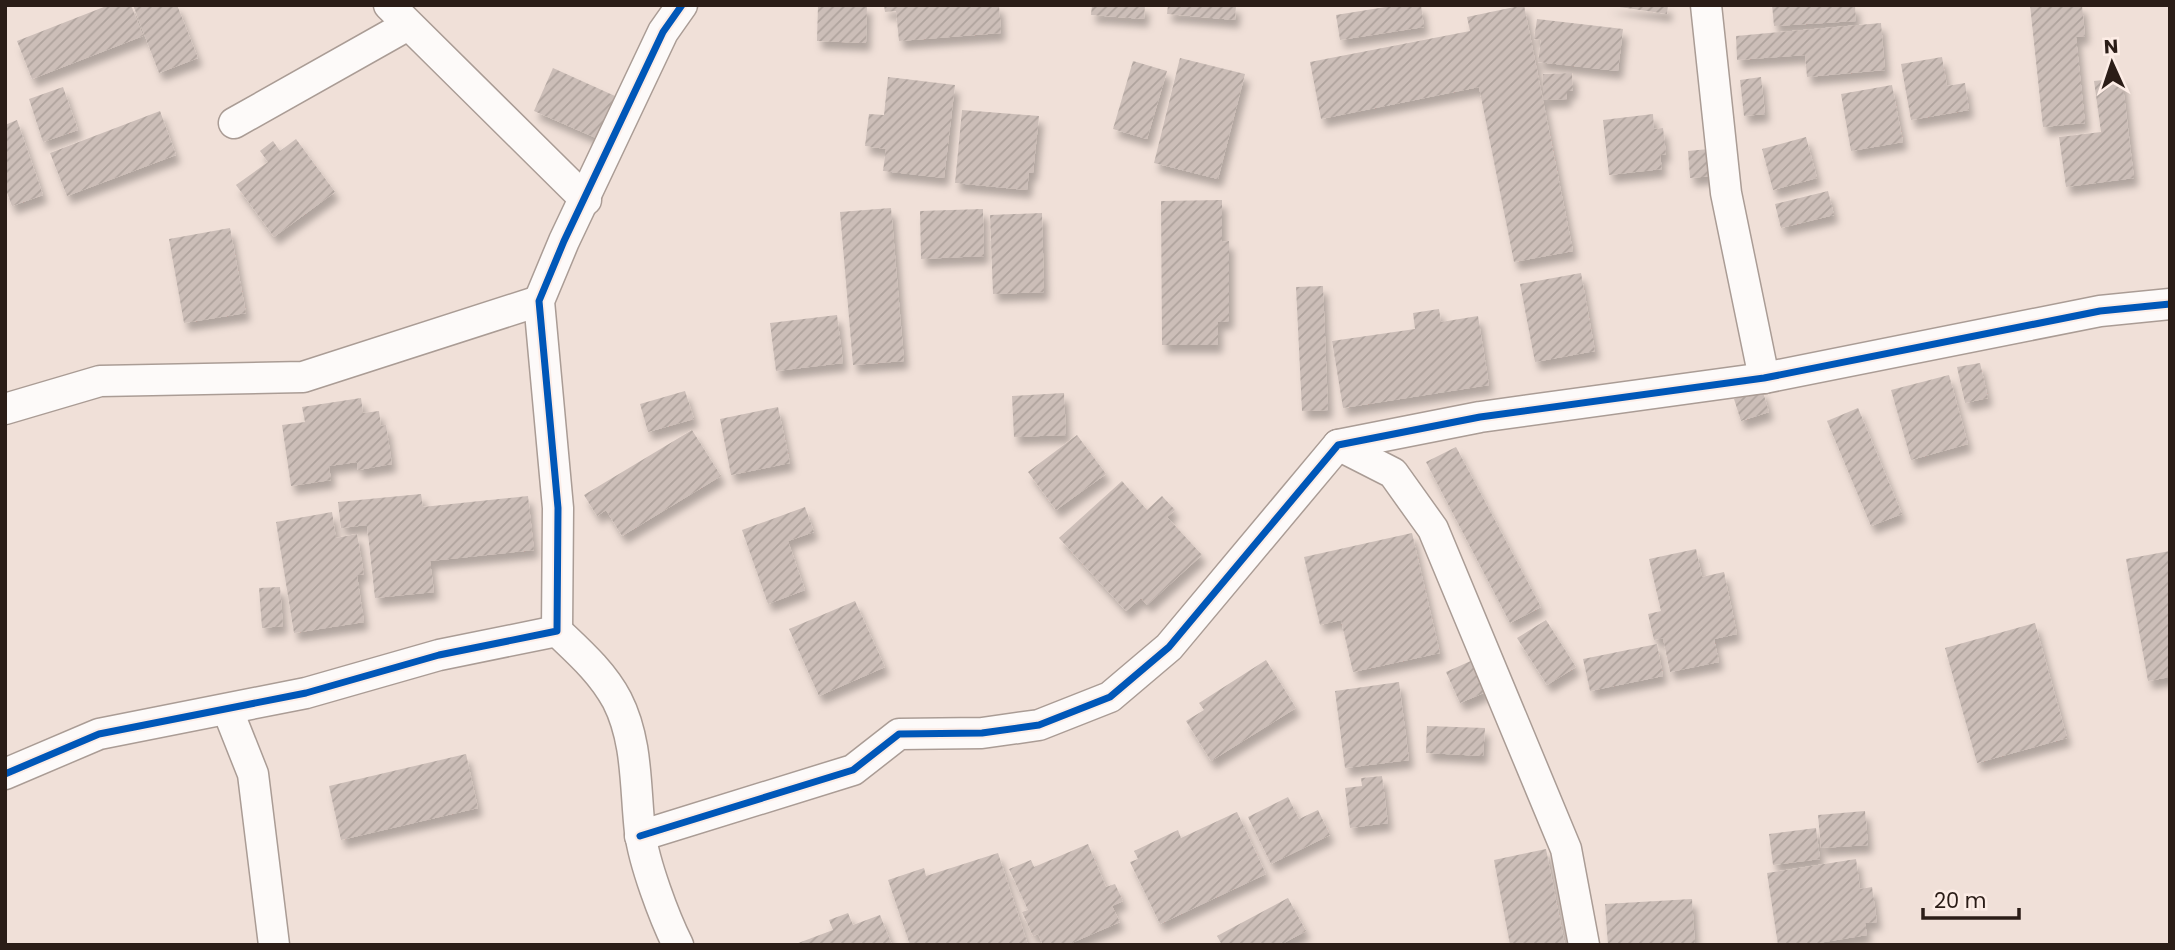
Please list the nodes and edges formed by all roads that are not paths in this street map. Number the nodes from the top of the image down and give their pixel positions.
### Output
1 (682, 5) edge
2 (1706, 5) edge
3 (398, 15) edge
4 (234, 122) dead end
5 (586, 200) junction
6 (539, 301) junction
7 (2170, 304) edge
8 (1764, 378) junction
9 (5, 409) edge
10 (1338, 445) junction
11 (556, 631) junction
12 (228, 711) junction
13 (5, 774) edge
14 (640, 836) junction
15 (274, 945) edge
16 (678, 945) edge
17 (1584, 945) edge

1 - 5 street
2 - 8 street
3 - 4 street
3 - 5 street
5 - 6 street
6 - 9 street
6 - 11 street
7 - 8 street
8 - 10 street
10 - 14 street
10 - 17 street
11 - 12 street
11 - 14 street
12 - 13 street
12 - 15 street
14 - 16 street

